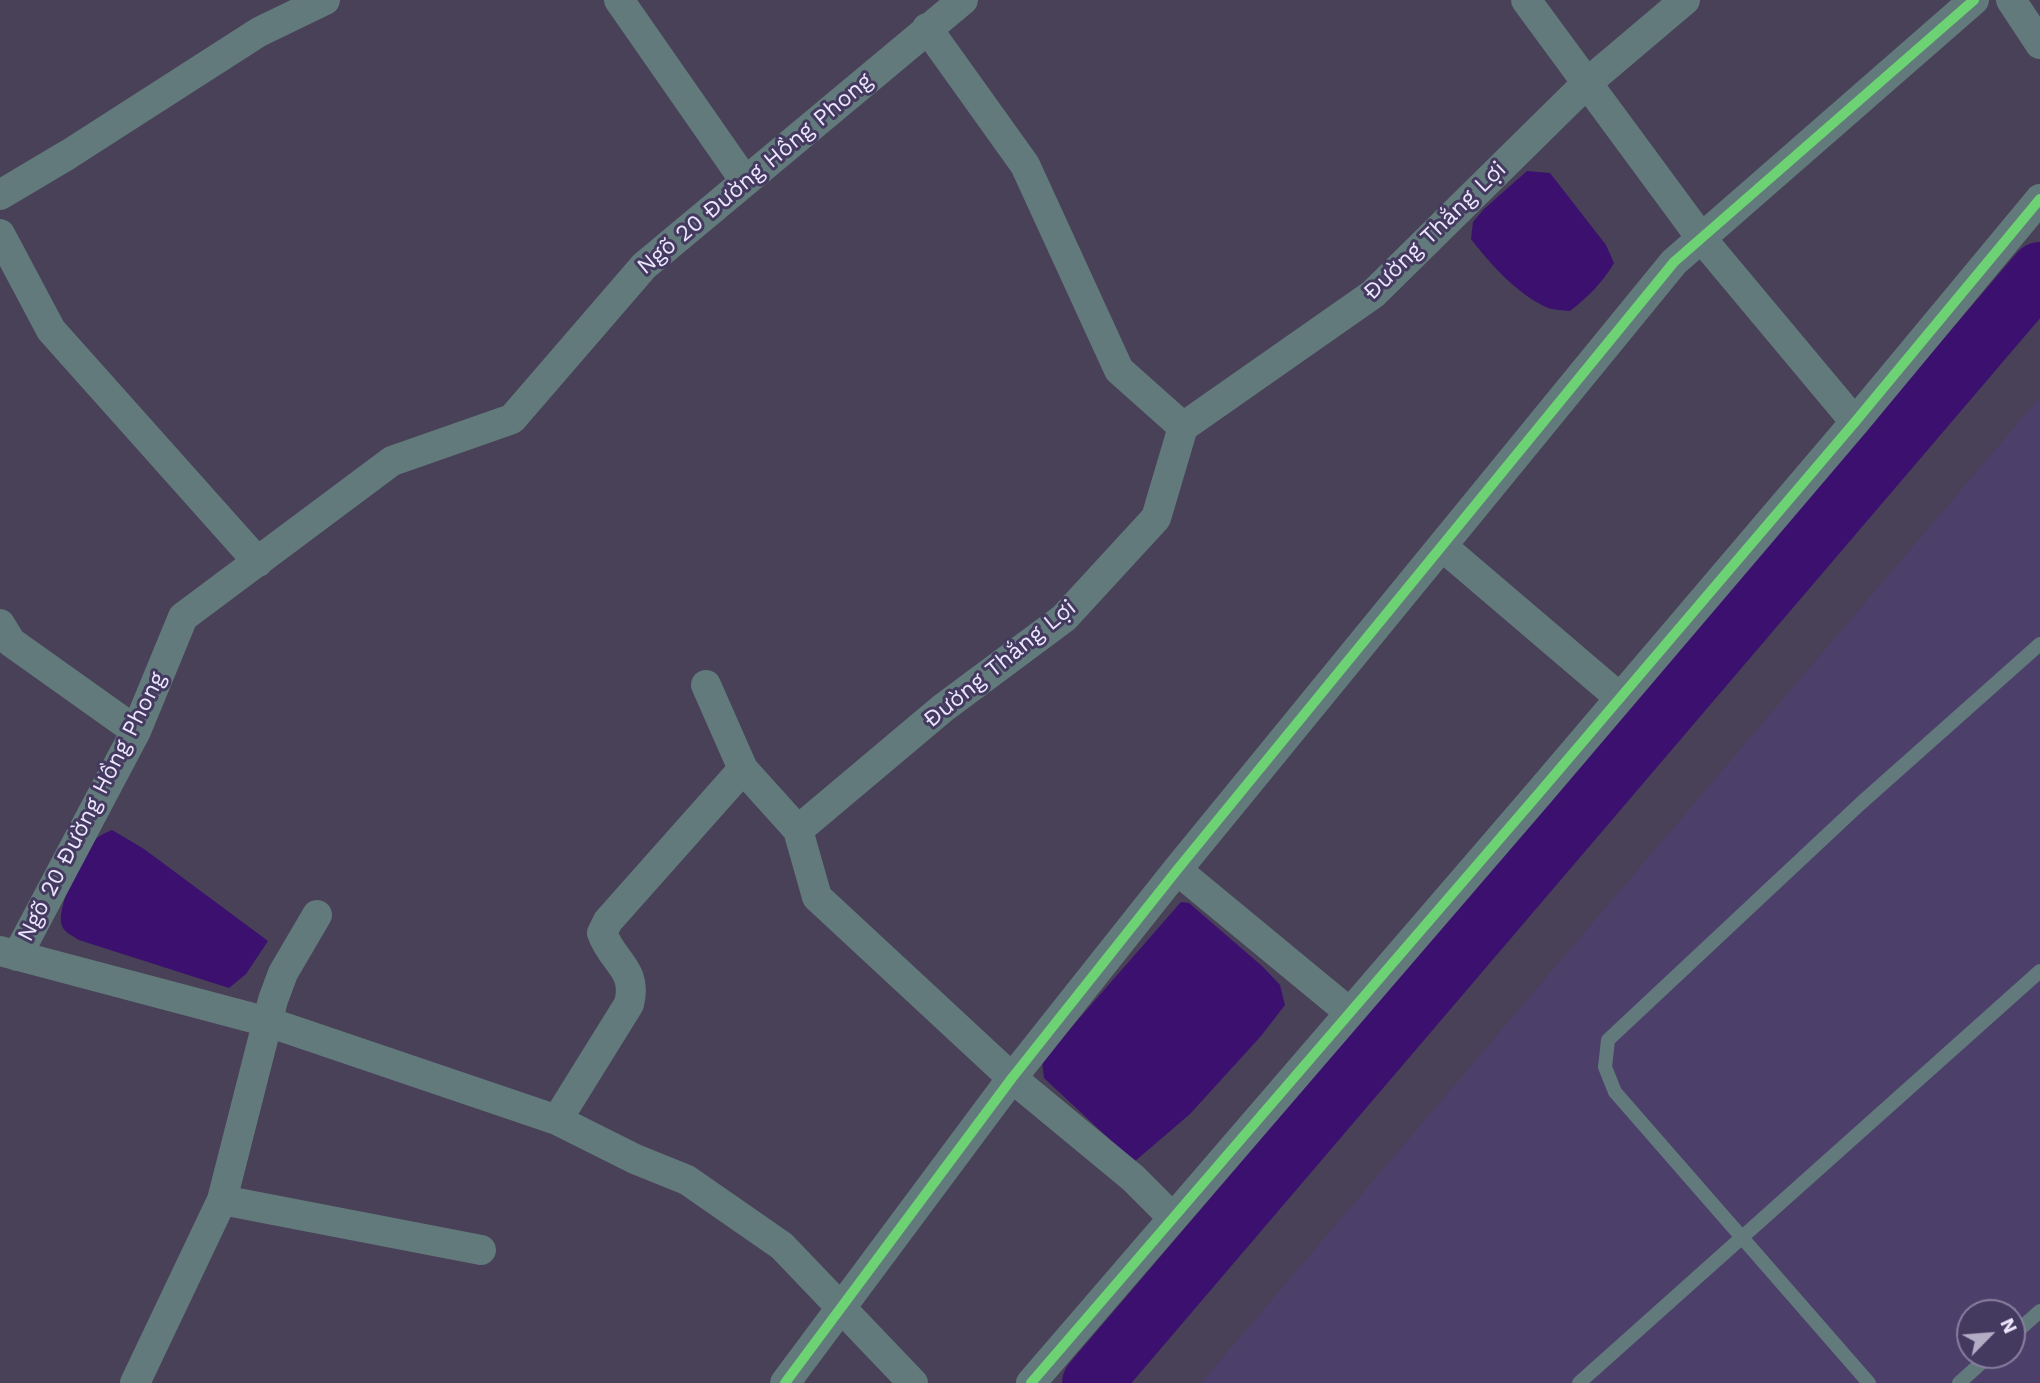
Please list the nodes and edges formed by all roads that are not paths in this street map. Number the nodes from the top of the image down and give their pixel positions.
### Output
1 (325, 0) edge
2 (619, 0) edge
3 (963, 0) edge
4 (1526, 0) edge
5 (1685, 0) edge
6 (1974, 0) edge
7 (2011, 0) edge
8 (1650, 12) edge
9 (928, 28) junction
10 (2040, 44) edge
11 (1587, 83) junction
12 (745, 181) junction
13 (0, 195) edge
14 (2040, 199) edge
15 (0, 234) edge
16 (1702, 239) junction
17 (1855, 422) junction
18 (1183, 427) junction
19 (1443, 547) junction
20 (258, 562) junction
21 (0, 624) edge
22 (2040, 644) edge
23 (706, 685) dead end
24 (1620, 698) junction
25 (136, 731) junction
26 (743, 769) junction
27 (798, 830) junction
28 (1177, 870) junction
29 (317, 915) dead end
30 (8, 953) edge
31 (2040, 971) edge
32 (1349, 1012) junction
33 (268, 1022) junction
34 (1012, 1078) junction
35 (557, 1120) junction
36 (222, 1200) junction
37 (1172, 1217) junction
38 (1741, 1237) junction
39 (481, 1250) dead end
40 (842, 1307) junction
41 (2040, 1311) edge
42 (2026, 1324) edge
43 (1974, 1369) edge
44 (135, 1383) edge
45 (785, 1383) edge
46 (913, 1383) edge
47 (1031, 1383) edge
48 (1579, 1383) edge
49 (1869, 1383) edge
50 (1959, 1383) edge

1 - 13 street
2 - 12 street
3 - 9 street, Ngõ 20 Đường Hồng Phong
4 - 11 street
5 - 8 street, Đường Thắng Lợi
6 - 16 street
7 - 10 street
8 - 11 street, Đường Thắng Lợi
9 - 12 street, Ngõ 20 Đường Hồng Phong
9 - 18 street
11 - 16 street
11 - 18 street, Đường Thắng Lợi
12 - 20 street, Ngõ 20 Đường Hồng Phong
14 - 17 street
15 - 20 street
16 - 17 street
16 - 19 street
17 - 24 street
18 - 27 street, Đường Thắng Lợi
19 - 24 street
19 - 28 street
20 - 25 street, Ngõ 20 Đường Hồng Phong
21 - 25 street
22 - 38 lane
23 - 26 street
24 - 32 street
25 - 30 street, Ngõ 20 Đường Hồng Phong
26 - 27 street
26 - 35 street
27 - 34 street
28 - 32 street
28 - 34 street
29 - 33 street
30 - 33 street
31 - 38 lane
32 - 37 street
33 - 35 street
33 - 36 street
34 - 37 street
34 - 40 street
35 - 40 street
36 - 39 street
36 - 44 street
37 - 47 street
38 - 48 lane
38 - 49 lane
40 - 45 street
40 - 46 street
41 - 42 lane
43 - 50 lane

